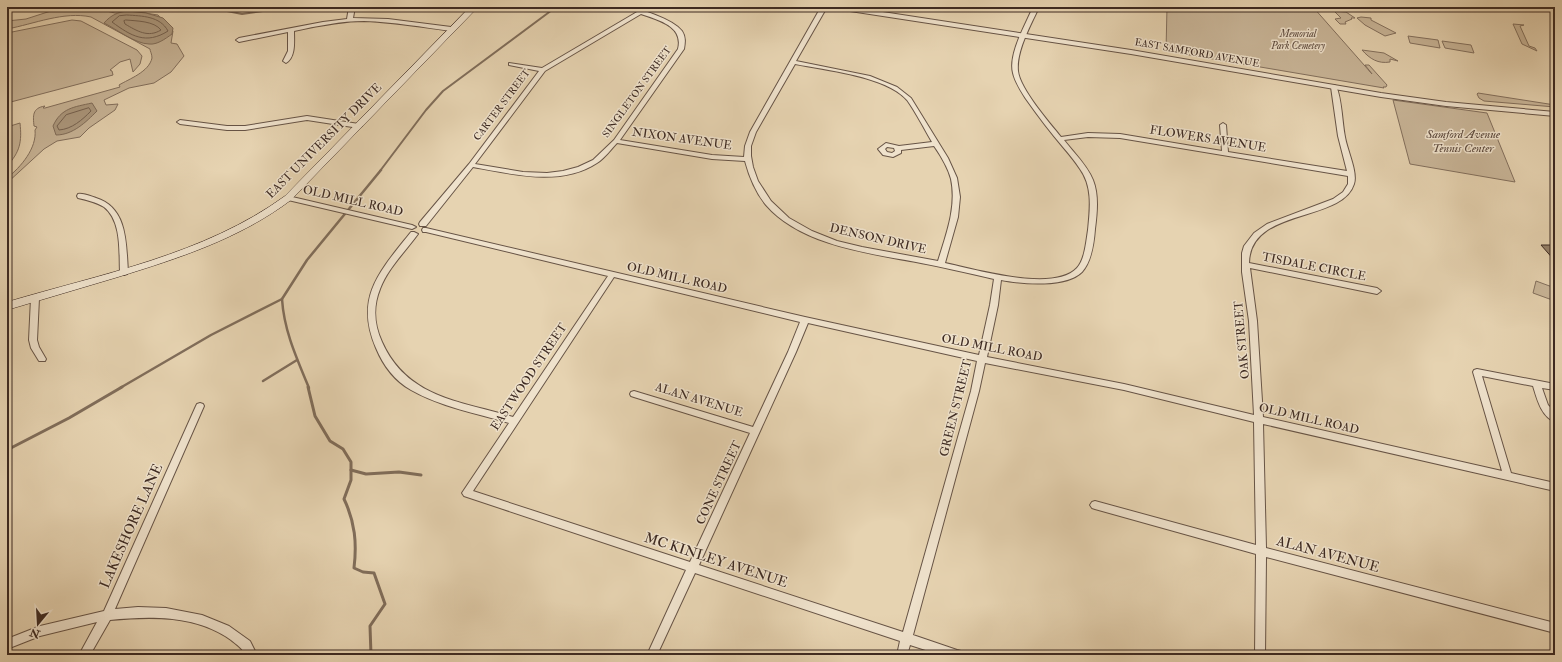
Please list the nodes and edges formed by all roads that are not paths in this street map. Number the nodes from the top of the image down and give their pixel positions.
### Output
1 (352, 7) edge
2 (474, 7) edge
3 (628, 7) edge
4 (824, 7) edge
5 (837, 7) edge
6 (1036, 7) edge
7 (641, 12) junction
8 (350, 20) junction
9 (291, 30) junction
10 (451, 30) junction
11 (1023, 36) junction
12 (239, 40) dead end
13 (286, 61) dead end
14 (793, 62) junction
15 (511, 64) dead end
16 (543, 70) junction
17 (1334, 87) junction
18 (1555, 114) edge
19 (180, 122) dead end
20 (1223, 125) dead end
21 (359, 126) junction
22 (1060, 139) junction
23 (616, 141) junction
24 (936, 144) junction
25 (898, 148) dead end
26 (1225, 152) junction
27 (746, 159) junction
28 (470, 166) junction
29 (1351, 174) junction
30 (80, 196) dead end
31 (288, 198) junction
32 (424, 227) junction
33 (413, 230) junction
34 (941, 264) junction
35 (1246, 266) junction
36 (124, 272) junction
37 (612, 275) junction
38 (998, 276) junction
39 (1377, 291) dead end
40 (35, 298) junction
41 (7, 306) edge
42 (805, 320) junction
43 (42, 359) dead end
44 (981, 359) junction
45 (1536, 383) junction
46 (1555, 387) edge
47 (634, 394) dead end
48 (200, 406) dead end
49 (1555, 418) edge
50 (1260, 420) junction
51 (514, 421) junction
52 (756, 431) junction
53 (1508, 477) junction
54 (1555, 487) edge
55 (467, 493) joint
56 (1095, 505) dead end
57 (1261, 550) junction
58 (693, 567) junction
59 (107, 615) junction
60 (1555, 628) edge
61 (906, 638) junction
62 (7, 644) edge
63 (84, 655) edge
64 (252, 655) edge
65 (652, 655) edge
66 (902, 655) edge
67 (957, 655) edge
68 (1260, 655) edge

1 - 8 street
2 - 10 main road, EAST UNIVERSITY DRIVE
3 - 7 street, SINGLETON STREET
4 - 14 street
5 - 11 street, EAST SAMFORD AVENUE
6 - 11 street
7 - 16 street, CARTER STREET
7 - 23 street, SINGLETON STREET
8 - 9 street
8 - 10 street
9 - 12 street
9 - 13 street
10 - 21 main road, EAST UNIVERSITY DRIVE
11 - 17 street, EAST SAMFORD AVENUE
11 - 22 street
14 - 24 street
14 - 27 street
15 - 16 street
16 - 28 street, CARTER STREET
17 - 18 street, EAST SAMFORD AVENUE
17 - 29 street
19 - 21 street
20 - 26 street
21 - 31 main road, EAST UNIVERSITY DRIVE
22 - 26 street, FLOWERS AVENUE
22 - 38 street
23 - 27 street, NIXON AVENUE
23 - 28 street, SINGLETON STREET
24 - 25 street
24 - 34 street
26 - 29 street, FLOWERS AVENUE
27 - 34 street, DENSON DRIVE
28 - 32 street, CARTER STREET
29 - 35 street, OAK STREET
30 - 36 street
31 - 33 street, OLD MILL ROAD
31 - 36 main road, EAST UNIVERSITY DRIVE
32 - 33 street
32 - 37 street, OLD MILL ROAD
33 - 51 street
34 - 38 street, DENSON DRIVE
35 - 39 street, TISDALE CIRCLE
35 - 50 street, OAK STREET
36 - 40 main road, EAST UNIVERSITY DRIVE
37 - 42 street, OLD MILL ROAD
37 - 51 street, EASTWOOD STREET
38 - 44 street, GREEN STREET
40 - 41 main road, EAST UNIVERSITY DRIVE
40 - 43 street
42 - 44 street, OLD MILL ROAD
42 - 52 street, CONE STREET
44 - 50 street, OLD MILL ROAD
44 - 61 street, GREEN STREET
45 - 46 street
45 - 49 street
45 - 53 street
47 - 52 street, ALAN AVENUE
48 - 59 street, LAKESHORE LANE
50 - 53 street, OLD MILL ROAD
50 - 57 street, OAK STREET
51 - 55 street, EASTWOOD STREET
52 - 58 street, CONE STREET
53 - 54 street, OLD MILL ROAD
55 - 58 street, MC KINLEY AVENUE
56 - 57 street, ALAN AVENUE
57 - 60 street, ALAN AVENUE
57 - 68 street, OAK STREET
58 - 61 street, MC KINLEY AVENUE
58 - 65 street, CONE STREET
59 - 62 street
59 - 63 street, LAKESHORE LANE
59 - 64 street
61 - 66 street, GREEN STREET
61 - 67 street, MC KINLEY AVENUE

